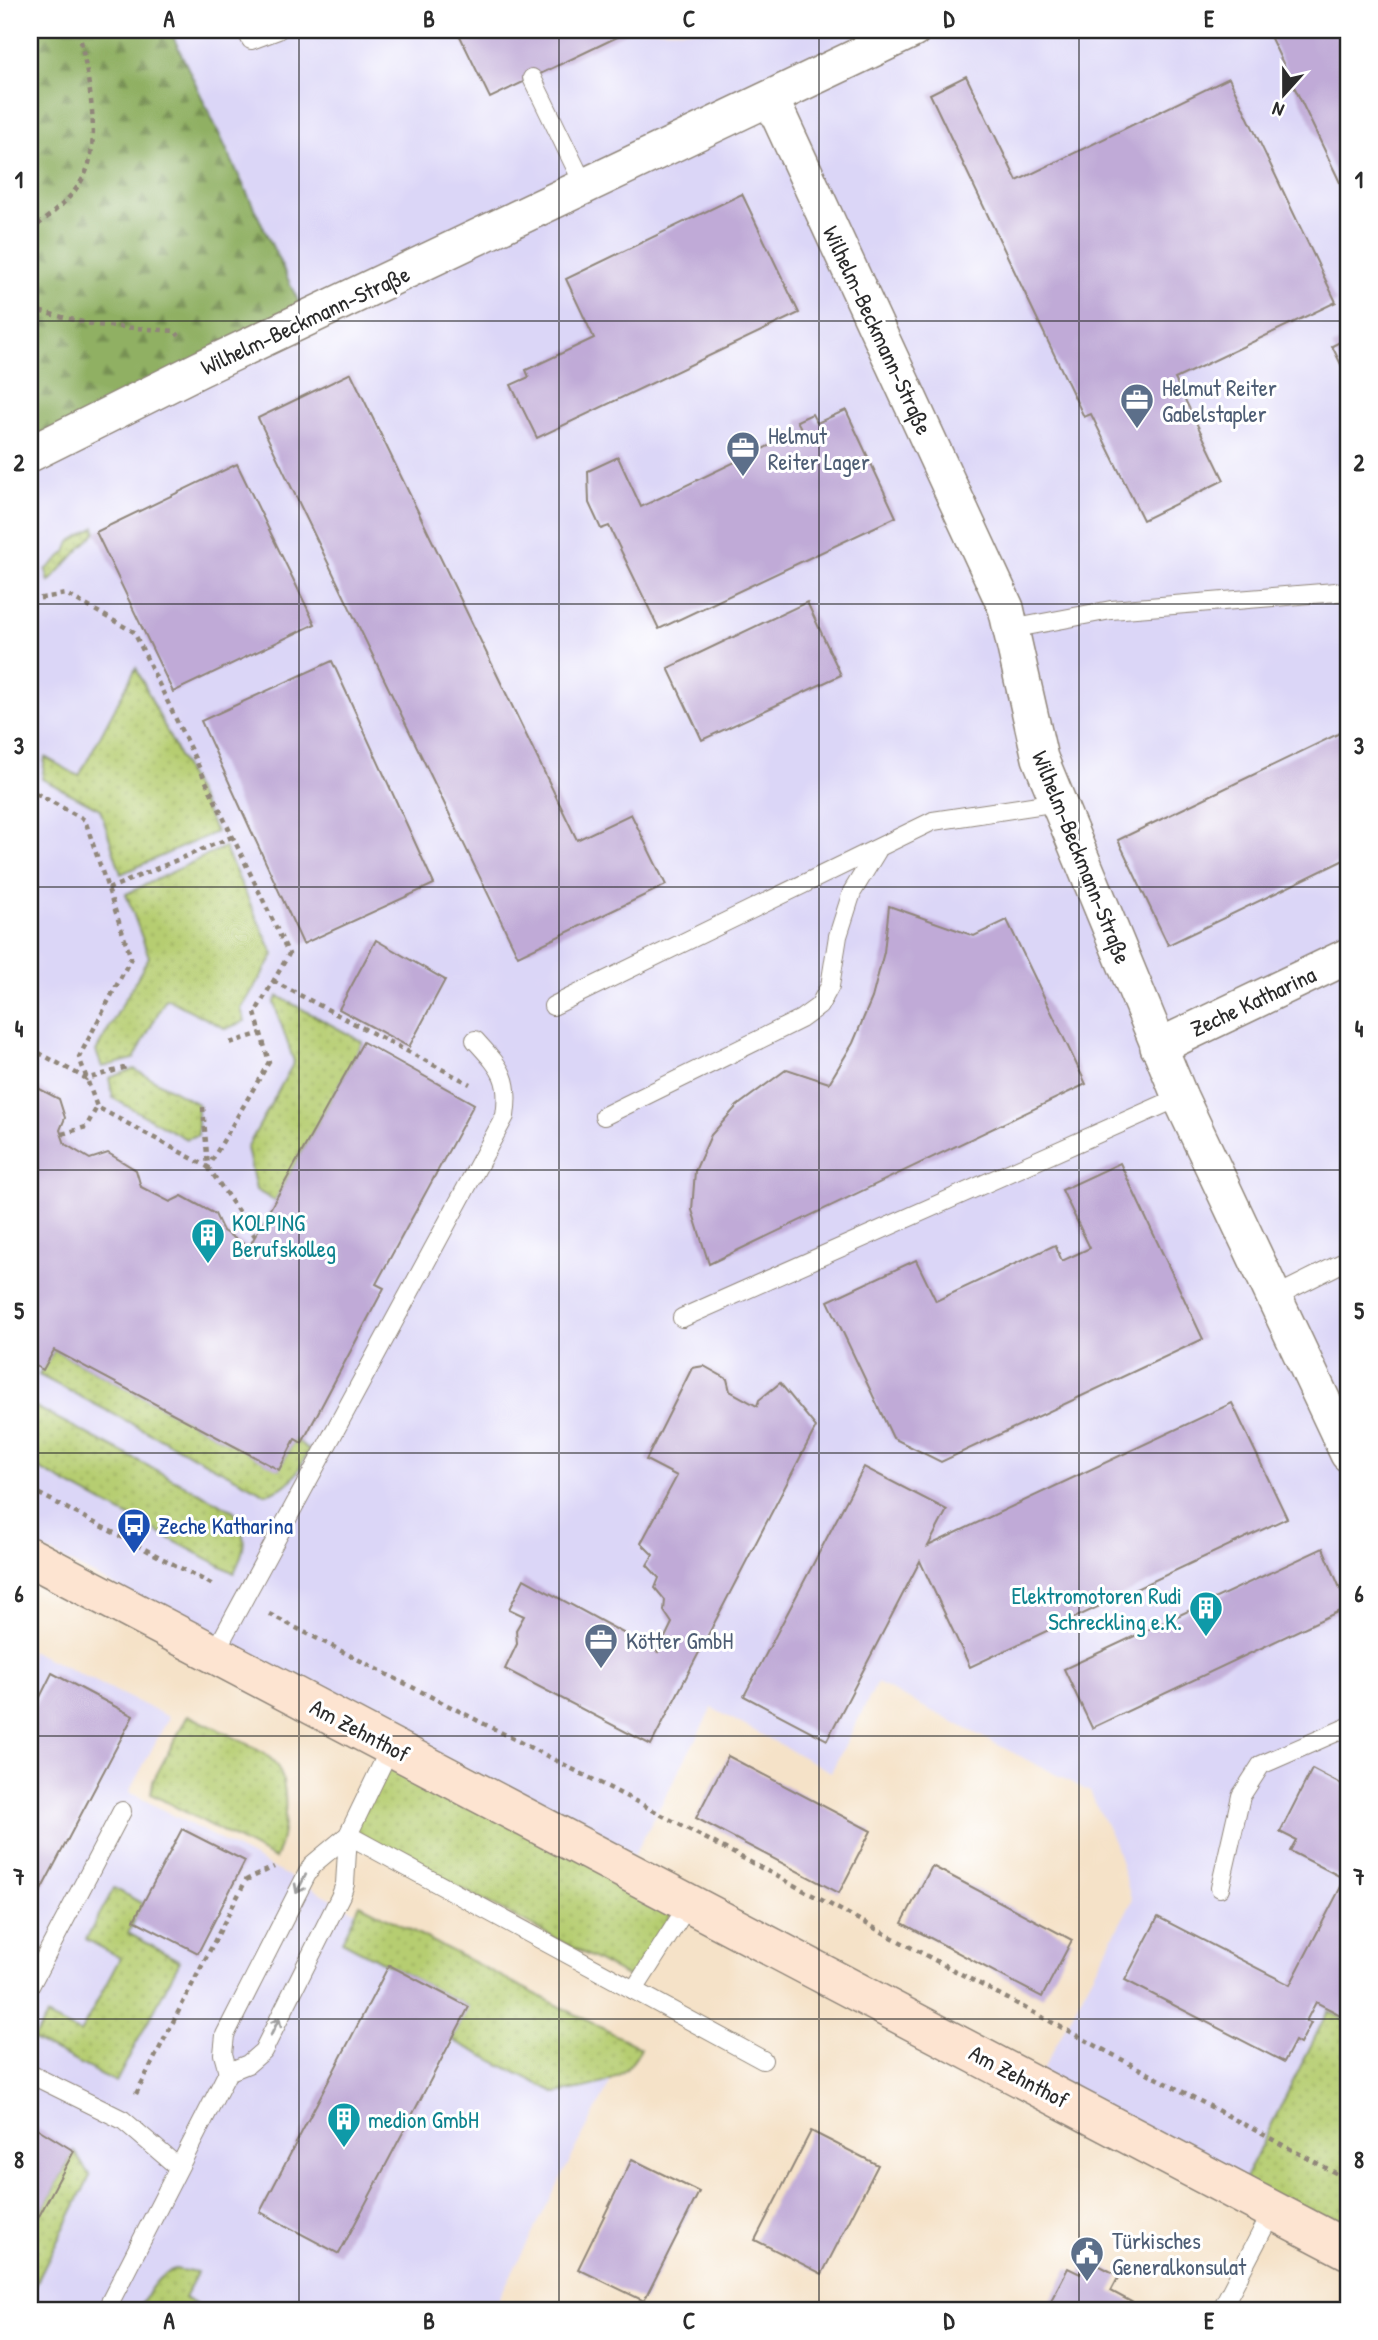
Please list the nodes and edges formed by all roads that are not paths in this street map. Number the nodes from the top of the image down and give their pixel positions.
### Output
1 (246, 30) edge
2 (278, 30) edge
3 (913, 30) edge
4 (532, 78) dead end
5 (771, 99) junction
6 (585, 187) junction
7 (30, 454) edge
8 (1348, 591) edge
9 (1011, 629) junction
10 (1058, 802) junction
11 (877, 850) junction
12 (1348, 956) edge
13 (552, 1006) dead end
14 (475, 1040) dead end
15 (1158, 1047) junction
16 (1180, 1097) junction
17 (604, 1116) dead end
18 (1348, 1260) edge
19 (1274, 1297) junction
20 (682, 1318) dead end
21 (1348, 1454) edge
22 (30, 1557) edge
23 (214, 1654) junction
24 (1348, 1727) edge
25 (391, 1746) junction
26 (122, 1811) dead end
27 (348, 1835) junction
28 (1220, 1888) dead end
29 (690, 1902) junction
30 (30, 1986) edge
31 (634, 1990) junction
32 (763, 2060) dead end
33 (228, 2072) junction
34 (30, 2074) edge
35 (178, 2167) junction
36 (1273, 2210) junction
37 (1348, 2250) edge
38 (106, 2310) edge
39 (1221, 2310) edge

1 - 2 lane
3 - 5 street, Wilhelm-Beckmann-Straße
4 - 6 lane
5 - 6 street, Wilhelm-Beckmann-Straße
5 - 9 street, Wilhelm-Beckmann-Straße
6 - 7 street, Wilhelm-Beckmann-Straße
8 - 9 lane
9 - 10 street, Wilhelm-Beckmann-Straße
10 - 11 lane
10 - 15 street, Wilhelm-Beckmann-Straße
11 - 13 lane
11 - 17 lane
12 - 15 street, Zeche Katharina
14 - 23 lane
15 - 16 street, Wilhelm-Beckmann-Straße
16 - 19 street, Wilhelm-Beckmann-Straße
16 - 20 lane
18 - 19 lane
19 - 21 street, Wilhelm-Beckmann-Straße
22 - 23 main road, Am Zehnthof
23 - 25 main road, Am Zehnthof
24 - 28 lane
25 - 27 lane
25 - 29 main road, Am Zehnthof
26 - 30 lane
27 - 31 lane
27 -> 33 lane
33 -> 27 lane
29 - 31 lane
29 - 36 main road, Am Zehnthof
31 - 32 lane
33 - 35 lane
34 - 35 lane
35 - 38 lane
36 - 37 main road, Am Zehnthof
36 - 39 lane

